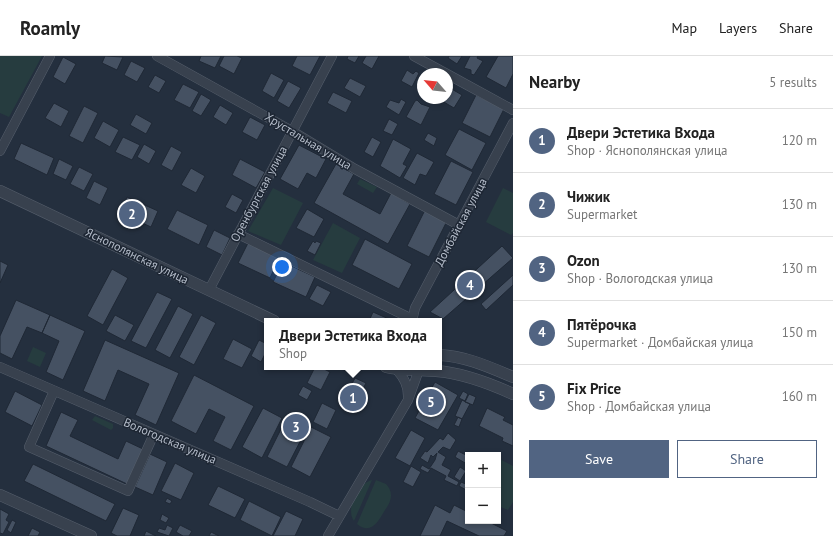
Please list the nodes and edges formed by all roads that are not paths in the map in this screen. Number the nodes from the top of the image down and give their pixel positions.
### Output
1 (50, 56) edge
2 (157, 56) edge
3 (332, 56) edge
4 (414, 56) edge
5 (436, 68) edge
6 (453, 77) edge
7 (513, 110) edge
8 (513, 123) edge
9 (292, 131) junction
10 (0, 151) edge
11 (0, 190) edge
12 (460, 224) junction
13 (238, 234) junction
14 (209, 290) junction
15 (268, 318) edge
16 (408, 318) edge
17 (412, 318) edge
18 (442, 355) edge
19 (0, 367) edge
20 (394, 370) edge
21 (419, 370) edge
22 (434, 370) edge
23 (511, 376) edge
24 (503, 389) junction
25 (54, 391) junction
26 (513, 394) edge
27 (408, 400) junction
28 (154, 434) junction
29 (0, 495) edge
30 (339, 516) junction
31 (91, 536) edge
32 (328, 536) edge

1 - 10 street
2 - 9 street, Хрустальная улица
3 - 9 street, Оренбургская улица
4 - 5 street
6 - 7 street
8 - 12 street, Домбайская улица
9 - 12 street, Хрустальная улица
9 - 13 street, Оренбургская улица
11 - 14 street, Яснополянская улица
12 - 17 street, Домбайская улица
13 - 14 street, Оренбургская улица
13 - 16 street
14 - 15 street, Яснополянская улица
18 - 23 street
19 - 25 street, Вологодская улица
20 - 27 street
21 - 27 street
22 - 24 street
23 - 24 street
24 - 26 street
25 - 28 street, Вологодская улица
25 - 28 street
27 - 30 street
28 - 30 street, Вологодская улица
29 - 31 street
30 - 32 street

